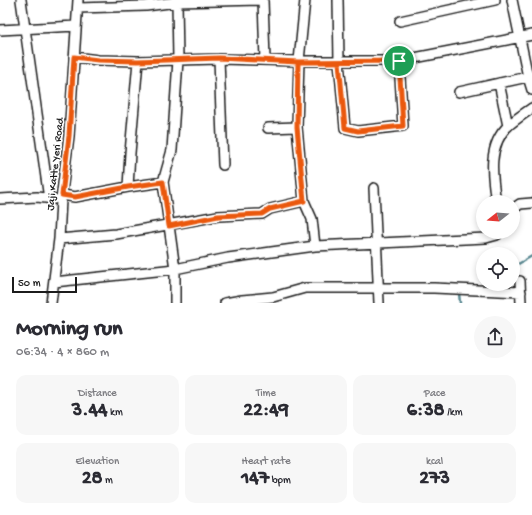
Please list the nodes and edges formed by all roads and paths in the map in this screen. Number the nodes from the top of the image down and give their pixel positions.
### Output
1 (21, 0) edge
2 (261, 0) edge
3 (305, 0) edge
4 (338, 0) edge
5 (495, 0) edge
6 (512, 0) edge
7 (177, 2) junction
8 (78, 4) edge
9 (400, 21) dead end
10 (76, 26) junction
11 (25, 29) junction
12 (0, 30) edge
13 (532, 35) edge
14 (520, 38) junction
15 (74, 57) junction
16 (219, 58) junction
17 (178, 60) junction
18 (265, 60) junction
19 (138, 61) junction
20 (399, 61) junction
21 (298, 62) junction
22 (339, 62) junction
23 (530, 76) edge
24 (499, 83) junction
25 (532, 90) edge
26 (459, 92) dead end
27 (532, 108) edge
28 (508, 126) junction
29 (297, 127) junction
30 (268, 128) dead end
31 (223, 165) dead end
32 (163, 182) junction
33 (128, 187) junction
34 (374, 188) dead end
35 (495, 195) edge
36 (62, 197) junction
37 (49, 198) junction
38 (0, 199) edge
39 (304, 201) junction
40 (532, 202) edge
41 (520, 204) edge
42 (169, 226) junction
43 (59, 239) junction
44 (476, 239) edge
45 (377, 244) junction
46 (316, 246) junction
47 (175, 269) junction
48 (520, 281) dead end
49 (54, 282) junction
50 (379, 288) junction
51 (521, 292) junction
52 (51, 303) edge
53 (175, 303) edge
54 (225, 303) edge
55 (379, 303) edge
56 (521, 303) edge

1 - 11 street
2 - 7 street
2 - 18 street
3 - 21 street
4 - 22 street
5 - 9 street
6 - 14 street
7 - 8 street
7 - 17 street
8 - 10 street, Jaji Katte Yeri Road
10 - 11 street
10 - 15 street, Jaji Katte Yeri Road
11 - 12 street
11 - 37 street
13 - 14 street
14 - 20 street
14 - 23 street
15 - 19 street
15 - 36 street, Jaji Katte Yeri Road
16 - 17 street
16 - 18 street
16 - 31 street
17 - 19 street
17 - 32 street
18 - 21 street
19 - 33 street
20 - 22 street
20 - 22 street
21 - 22 street
21 - 29 street
23 - 24 street
23 - 25 street
24 - 26 street
24 - 28 street
27 - 28 street
28 - 35 street
29 - 30 street
29 - 39 street
32 - 33 street
32 - 42 street
33 - 36 street
34 - 45 street
36 - 37 street
36 - 43 street, Jaji Katte Yeri Road
37 - 38 street
39 - 42 street
39 - 46 street
40 - 41 street
42 - 43 street
42 - 47 street
43 - 49 street, Jaji Katte Yeri Road
44 - 45 street
45 - 46 street
45 - 50 street
46 - 47 street
47 - 49 street
47 - 53 street
48 - 51 street
49 - 52 street, Jaji Katte Yeri Road
50 - 51 street
50 - 54 street
50 - 55 street
51 - 56 street

